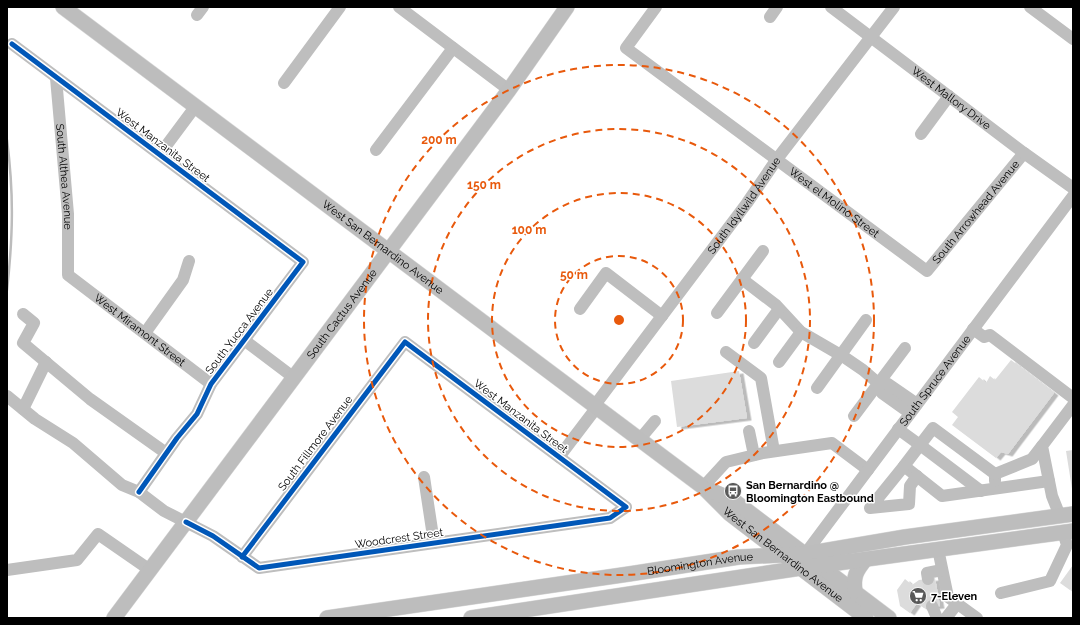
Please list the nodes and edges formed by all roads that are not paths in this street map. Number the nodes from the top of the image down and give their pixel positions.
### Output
1 (63, 7) edge
2 (340, 7) edge
3 (399, 7) edge
4 (567, 7) edge
5 (656, 7) edge
6 (777, 7) edge
7 (831, 7) edge
8 (894, 7) edge
9 (1030, 7) edge
10 (770, 17) dead end
11 (871, 36) junction
12 (1073, 39) edge
13 (12, 44) dead end
14 (452, 48) junction
15 (56, 78) junction
16 (284, 83) dead end
17 (508, 90) junction
18 (949, 96) junction
19 (195, 107) junction
20 (921, 134) dead end
21 (376, 150) dead end
22 (1024, 153) junction
23 (160, 154) junction
24 (778, 159) junction
25 (1073, 188) edge
26 (1073, 196) edge
27 (389, 250) junction
28 (763, 251) dead end
29 (189, 261) dead end
30 (303, 262) joint
31 (927, 271) joint
32 (68, 275) joint
33 (742, 279) junction
34 (580, 309) dead end
35 (779, 309) junction
36 (717, 313) dead end
37 (24, 314) dead end
38 (662, 316) junction
39 (866, 320) dead end
40 (973, 329) junction
41 (801, 332) junction
42 (145, 333) junction
43 (244, 340) junction
44 (405, 342) joint
45 (754, 343) dead end
46 (905, 348) dead end
47 (726, 352) dead end
48 (842, 356) junction
49 (46, 362) junction
50 (779, 362) dead end
51 (293, 377) junction
52 (878, 383) junction
53 (211, 384) junction
54 (817, 388) dead end
55 (7, 396) edge
56 (1073, 398) edge
57 (596, 406) junction
58 (1073, 406) edge
59 (23, 409) junction
60 (913, 409) junction
61 (854, 416) dead end
62 (655, 421) dead end
63 (898, 429) junction
64 (749, 431) dead end
65 (640, 439) junction
66 (920, 445) junction
67 (1042, 446) junction
68 (774, 451) junction
69 (166, 453) junction
70 (754, 454) junction
71 (559, 457) junction
72 (904, 466) junction
73 (868, 470) junction
74 (995, 474) junction
75 (916, 476) junction
76 (424, 477) dead end
77 (1049, 481) junction
78 (703, 487) junction
79 (995, 489) junction
80 (981, 491) junction
81 (139, 492) junction
82 (626, 507) joint
83 (1069, 517) edge
84 (186, 522) junction
85 (748, 528) junction
86 (1068, 532) edge
87 (434, 543) junction
88 (938, 549) junction
89 (782, 554) junction
90 (242, 557) junction
91 (739, 557) junction
92 (865, 560) junction
93 (803, 561) junction
94 (821, 566) junction
95 (7, 570) edge
96 (150, 570) junction
97 (942, 570) junction
98 (928, 579) dead end
99 (855, 592) junction
100 (1001, 593) dead end
101 (957, 604) junction
102 (932, 606) tunnel mouth
103 (126, 611) edge
104 (480, 617) edge
105 (114, 618) edge
106 (327, 618) edge
107 (866, 618) edge
108 (889, 618) edge
109 (937, 618) edge
110 (946, 618) edge
111 (977, 618) edge

1 - 19 main road, West San Bernardino Avenue
2 - 16 street
3 - 14 street
4 - 17 main road, South Cactus Avenue
5 - 24 street, West el Molino Street
6 - 10 street
7 - 11 street, West Mallory Drive
8 - 11 street, South Idyllwild Avenue
9 - 12 street
11 - 18 street, West Mallory Drive
11 - 24 street, South Idyllwild Avenue
13 - 15 street, West Manzanita Street
14 - 17 street
14 - 21 street
15 - 23 street, West Manzanita Street
15 - 32 street, South Althea Avenue
17 - 27 main road, South Cactus Avenue
18 - 20 street
18 - 22 street, West Mallory Drive
19 - 23 street
19 - 27 main road, West San Bernardino Avenue
22 - 25 street, West Mallory Drive
22 - 31 street, South Arrowhead Avenue
23 - 30 street, West Manzanita Street
24 - 31 street, West el Molino Street
24 - 38 street, South Idyllwild Avenue
26 - 40 street, South Spruce Avenue
27 - 51 main road, South Cactus Avenue
27 - 57 main road, West San Bernardino Avenue
28 - 33 street
29 - 42 street
30 - 43 street, South Yucca Avenue
32 - 42 street, West Miramont Street
33 - 35 street
33 - 36 street
34 - 38 street
35 - 41 street
35 - 45 street
37 - 49 street
38 - 57 street, South Idyllwild Avenue
39 - 48 street
40 - 56 street
40 - 60 street, South Spruce Avenue
41 - 48 street
41 - 50 street
42 - 53 street, West Miramont Street
43 - 51 street
43 - 53 street, South Yucca Avenue
44 - 71 street, West Manzanita Street
44 - 90 street, South Fillmore Avenue
46 - 52 street
47 - 68 street
48 - 52 street
48 - 54 street
49 - 59 street
49 - 69 street
51 - 84 main road, South Cactus Avenue
52 - 60 street
52 - 61 street
53 - 69 street, South Yucca Avenue
55 - 59 street, Woodcrest Street
57 - 65 main road, West San Bernardino Avenue
57 - 71 street, South Idyllwild Avenue
58 - 67 street
59 - 81 street, Woodcrest Street
60 - 63 street, South Spruce Avenue
62 - 65 street
63 - 66 street
63 - 73 street, South Spruce Avenue
64 - 70 street
65 - 78 main road, West San Bernardino Avenue
66 - 72 street
66 - 74 street
66 - 80 street
67 - 74 street
67 - 77 street
68 - 70 street
68 - 73 street
69 - 81 street, South Yucca Avenue
70 - 78 street
71 - 82 street, West Manzanita Street
72 - 75 street
72 - 75 street
73 - 93 street, South Spruce Avenue
74 - 79 street
75 - 80 street
76 - 87 street
77 - 79 street
77 - 83 street
78 - 85 main road, West San Bernardino Avenue
78 - 93 main road, West San Bernardino Avenue
79 - 80 street
81 - 84 street, Woodcrest Street
82 - 87 street, Woodcrest Street
83 - 86 main road
83 - 93 main road, Bloomington Avenue
84 - 90 street, Woodcrest Street
84 - 96 main road, South Cactus Avenue
85 - 89 main road, West San Bernardino Avenue
85 - 91 main road
86 - 88 main road, Bloomington Avenue
86 - 100 street
87 - 90 street, Woodcrest Street
88 - 92 main road, Bloomington Avenue
88 - 97 street
89 - 91 main road, Bloomington Avenue
89 - 93 main road, West San Bernardino Avenue
91 - 106 main road, Bloomington Avenue
92 - 94 main road, Bloomington Avenue
92 - 99 main road
93 - 94 main road, Bloomington Avenue
93 - 104 main road, Bloomington Avenue
93 - 107 main road, West San Bernardino Avenue
94 - 99 main road, West San Bernardino Avenue
95 - 96 street
96 - 103 main road, South Cactus Avenue
97 - 98 street
97 - 101 street
99 - 108 main road, West San Bernardino Avenue
101 - 110 street
101 - 111 street
102 - 109 street
103 - 105 main road, South Cactus Avenue

